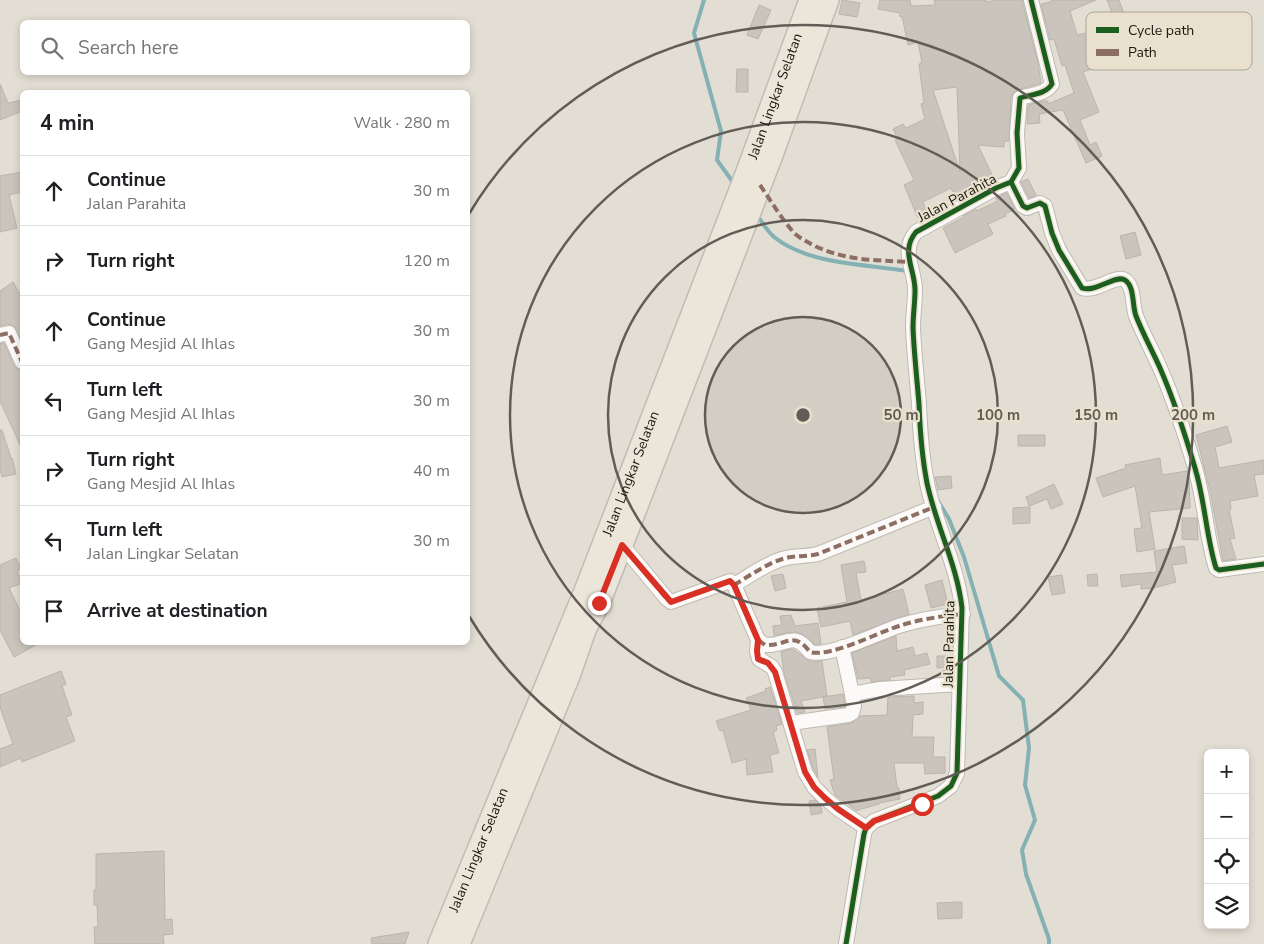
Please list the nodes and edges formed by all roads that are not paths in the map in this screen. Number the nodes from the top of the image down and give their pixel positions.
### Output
1 (810, 0) edge
2 (828, 0) edge
3 (1031, 0) edge
4 (1011, 182) junction
5 (0, 335) edge
6 (20, 358) edge
7 (934, 507) junction
8 (614, 542) junction
9 (1264, 564) edge
10 (734, 585) junction
11 (962, 614) junction
12 (758, 640) junction
13 (842, 647) junction
14 (959, 684) junction
15 (852, 694) junction
16 (791, 723) junction
17 (866, 828) junction
18 (439, 944) edge
19 (459, 944) edge
20 (846, 944) edge

1 - 8 main road, Jalan Lingkar Selatan
2 - 8 main road, Jalan Lingkar Selatan
3 - 4 street, Jalan Parahita
4 - 7 street, Jalan Parahita
4 - 9 street
5 - 6 street
7 - 10 street
7 - 11 street, Jalan Parahita
8 - 10 street
8 - 18 main road, Jalan Lingkar Selatan
8 - 19 main road, Jalan Lingkar Selatan
10 - 12 street
11 - 13 street
11 - 14 street, Jalan Parahita
12 - 13 street
12 - 16 street
13 - 15 street
14 - 15 street
14 - 17 street, Jalan Parahita
15 - 16 street
16 - 17 street
17 - 20 street

